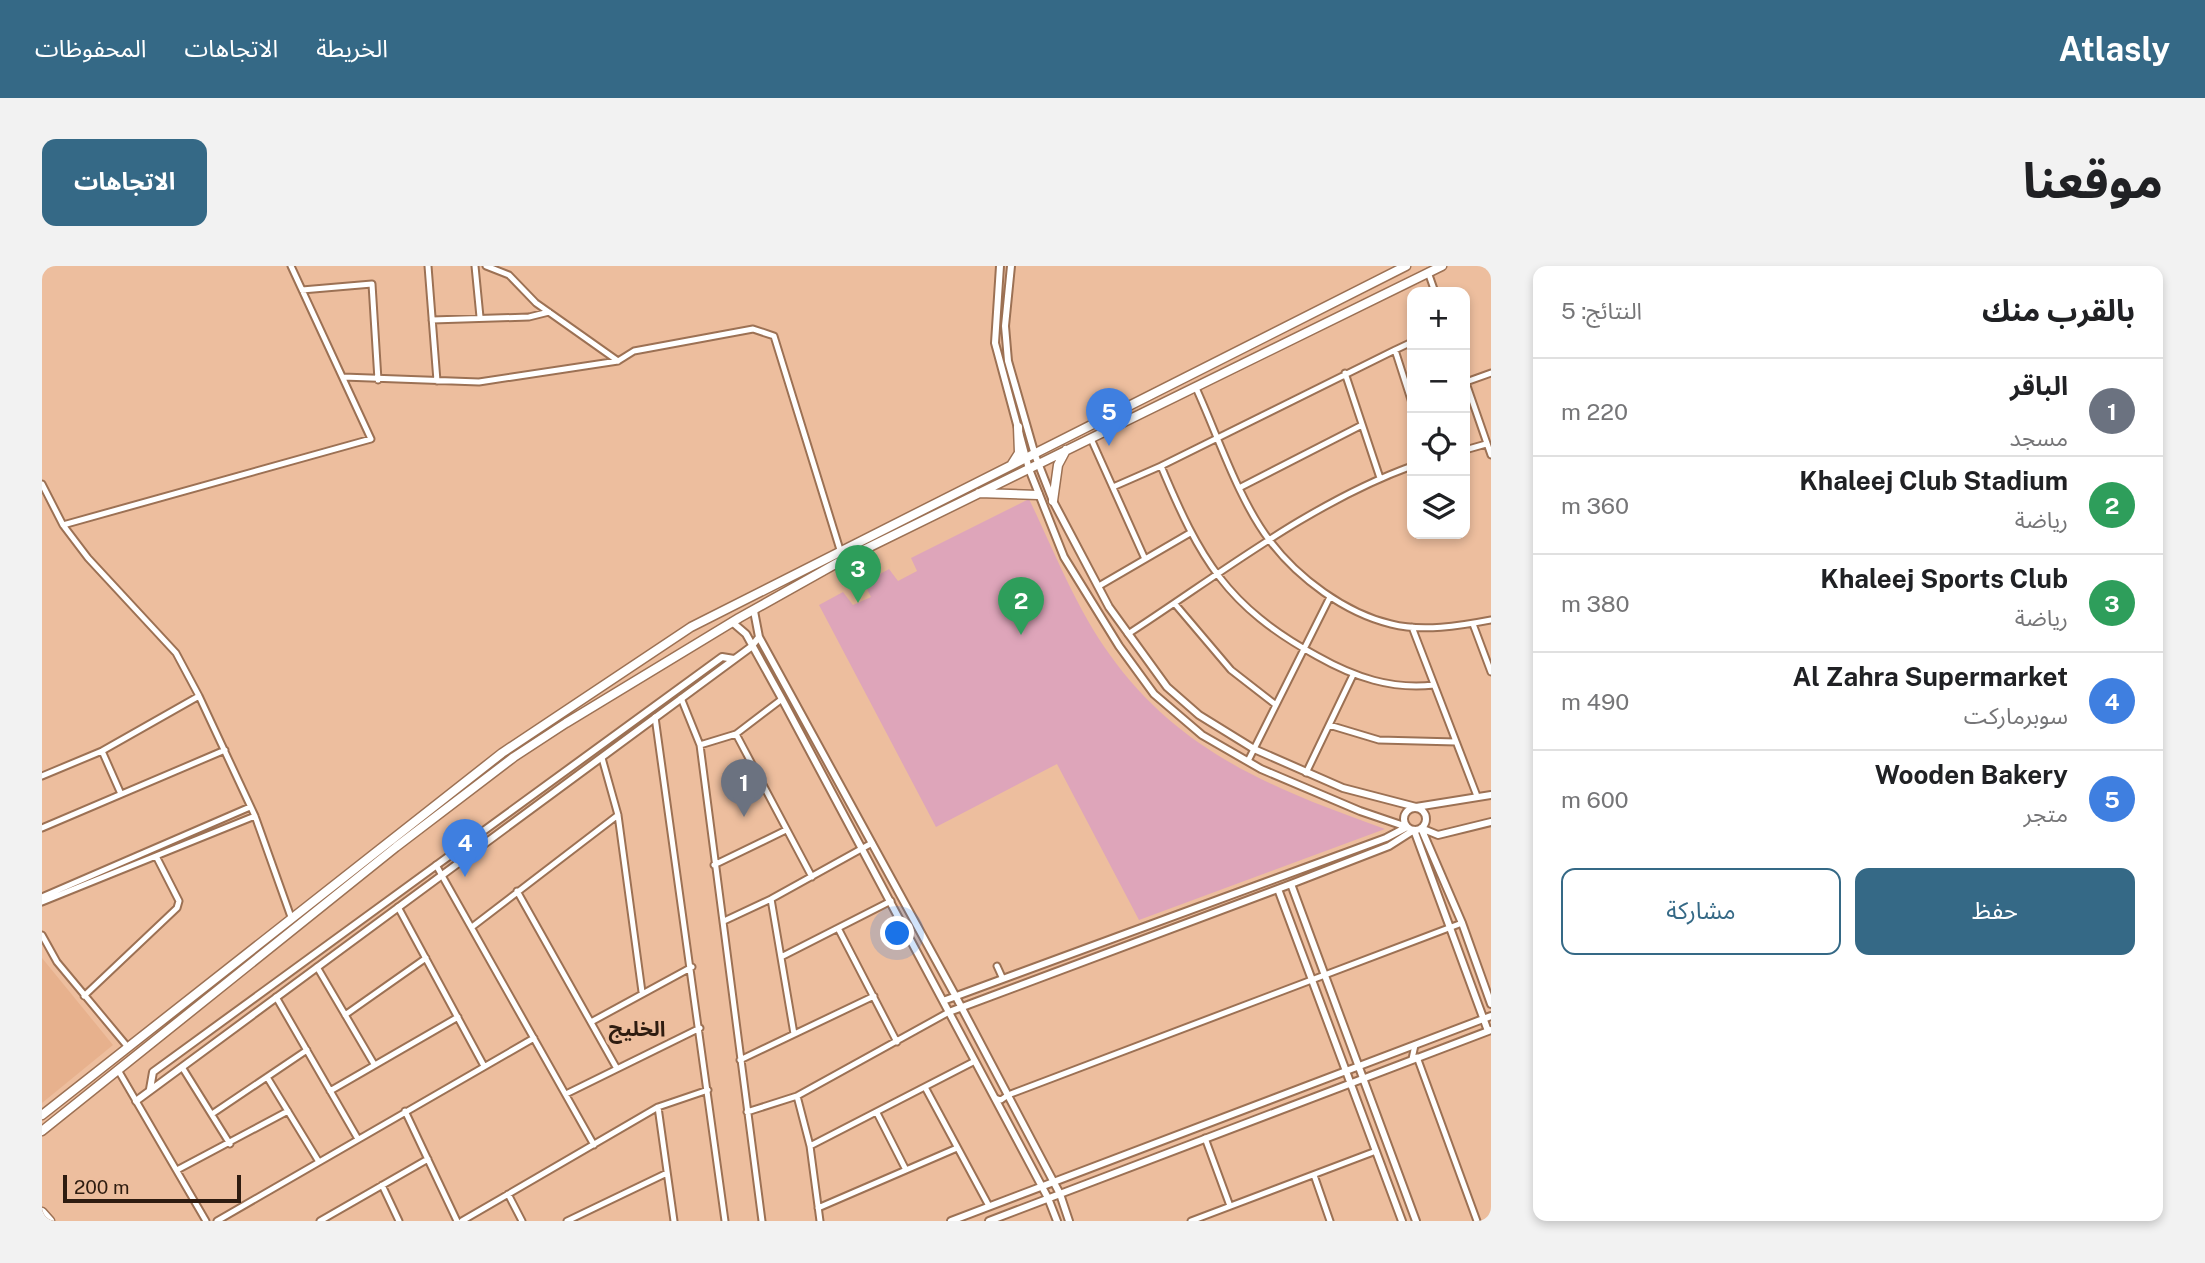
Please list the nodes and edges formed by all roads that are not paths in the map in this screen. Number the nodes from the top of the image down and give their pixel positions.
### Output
1 (291, 266) edge
2 (428, 266) edge
3 (475, 266) edge
4 (486, 266) edge
5 (1000, 266) edge
6 (1011, 266) edge
7 (1406, 266) edge
8 (1442, 266) edge
9 (1428, 271) junction
10 (1433, 287) edge
11 (302, 290) junction
12 (549, 312) junction
13 (480, 317) junction
14 (432, 320) junction
15 (1407, 344) edge
16 (1395, 350) junction
17 (618, 361) junction
18 (1345, 373) junction
19 (1491, 373) edge
20 (343, 377) junction
21 (1470, 379) edge
22 (378, 380) junction
23 (437, 381) junction
24 (1407, 387) edge
25 (1196, 388) junction
26 (1470, 396) edge
27 (1362, 425) junction
28 (1018, 427) junction
29 (1218, 435) junction
30 (1092, 441) junction
31 (1486, 444) junction
32 (1470, 449) edge
33 (1066, 450) junction
34 (1491, 455) edge
35 (1031, 456) junction
36 (1040, 464) junction
37 (1010, 466) junction
38 (1161, 466) junction
39 (1407, 468) edge
40 (1029, 469) junction
41 (1380, 478) junction
42 (42, 484) edge
43 (1241, 486) junction
44 (1113, 487) junction
45 (976, 493) junction
46 (1038, 495) junction
47 (1053, 501) junction
48 (63, 524) junction
49 (1189, 533) junction
50 (1270, 541) junction
51 (841, 553) junction
52 (1145, 559) junction
53 (1217, 575) junction
54 (1099, 586) junction
55 (1330, 597) junction
56 (1175, 604) junction
57 (754, 611) junction
58 (1491, 620) edge
59 (732, 622) junction
60 (1473, 624) junction
61 (1412, 627) junction
62 (1129, 634) junction
63 (759, 637) junction
64 (751, 647) junction
65 (1304, 649) junction
66 (734, 659) junction
67 (1491, 672) edge
68 (1353, 675) junction
69 (1434, 685) junction
70 (200, 696) junction
71 (681, 698) junction
72 (782, 699) junction
73 (1276, 705) junction
74 (655, 717) junction
75 (1329, 725) junction
76 (736, 734) junction
77 (1456, 742) junction
78 (699, 745) junction
79 (1254, 749) junction
80 (225, 750) junction
81 (102, 751) junction
82 (602, 758) junction
83 (1248, 761) junction
84 (1306, 773) junction
85 (42, 776) edge
86 (121, 794) junction
87 (1491, 794) edge
88 (1477, 796) junction
89 (250, 807) junction
90 (1416, 807) junction
91 (618, 815) junction
92 (255, 816) junction
93 (1490, 825) edge
94 (42, 828) edge
95 (1414, 828) junction
96 (786, 830) junction
97 (872, 844) junction
98 (862, 849) junction
99 (156, 856) junction
100 (714, 864) junction
101 (436, 865) junction
102 (442, 874) junction
103 (812, 877) junction
104 (1291, 884) junction
105 (1278, 889) junction
106 (517, 891) junction
107 (771, 899) junction
108 (42, 900) edge
109 (891, 901) junction
110 (398, 907) junction
111 (291, 917) junction
112 (724, 921) junction
113 (1462, 923) junction
114 (472, 927) junction
115 (1451, 927) junction
116 (839, 930) junction
117 (42, 935) edge
118 (781, 957) junction
119 (426, 958) junction
120 (997, 966) dead end
121 (317, 967) junction
122 (692, 967) junction
123 (1324, 974) junction
124 (1002, 978) junction
125 (1311, 979) junction
126 (642, 992) junction
127 (956, 995) junction
128 (84, 996) junction
129 (874, 996) junction
130 (276, 998) junction
131 (1490, 999) edge
132 (943, 1001) junction
133 (961, 1006) junction
134 (949, 1013) junction
135 (345, 1015) junction
136 (457, 1017) junction
137 (1487, 1018) edge
138 (591, 1023) junction
139 (700, 1028) junction
140 (1490, 1031) edge
141 (794, 1034) junction
142 (534, 1038) junction
143 (897, 1042) junction
144 (1415, 1045) junction
145 (127, 1046) junction
146 (306, 1050) junction
147 (1415, 1058) junction
148 (740, 1060) junction
149 (975, 1061) junction
150 (374, 1064) junction
151 (182, 1066) junction
152 (484, 1066) junction
153 (1359, 1066) junction
154 (616, 1067) junction
155 (118, 1070) junction
156 (1346, 1071) junction
157 (267, 1077) junction
158 (1363, 1077) junction
159 (1350, 1082) junction
160 (150, 1089) junction
161 (926, 1089) junction
162 (708, 1090) junction
163 (330, 1091) junction
164 (566, 1094) junction
165 (1008, 1095) junction
166 (797, 1096) junction
167 (994, 1097) junction
168 (136, 1101) junction
169 (658, 1107) junction
170 (288, 1111) junction
171 (405, 1111) junction
172 (747, 1112) junction
173 (877, 1113) junction
174 (212, 1114) junction
175 (42, 1115) edge
176 (42, 1131) edge
177 (1205, 1138) junction
178 (358, 1139) junction
179 (230, 1144) junction
180 (594, 1145) junction
181 (810, 1146) junction
182 (957, 1148) junction
183 (1376, 1151) junction
184 (428, 1159) junction
185 (319, 1162) junction
186 (177, 1170) junction
187 (906, 1170) junction
188 (667, 1173) junction
189 (1314, 1175) junction
190 (1054, 1182) junction
191 (383, 1185) junction
192 (1040, 1187) junction
193 (1060, 1194) junction
194 (508, 1195) junction
195 (1048, 1198) junction
196 (989, 1206) junction
197 (1230, 1206) junction
198 (818, 1208) junction
199 (42, 1212) edge
200 (579, 1218) edge
201 (50, 1221) edge
202 (206, 1221) edge
203 (217, 1221) edge
204 (320, 1221) edge
205 (399, 1221) edge
206 (459, 1221) edge
207 (522, 1221) edge
208 (567, 1221) edge
209 (674, 1221) edge
210 (725, 1221) edge
211 (762, 1221) edge
212 (820, 1221) edge
213 (951, 1221) edge
214 (989, 1221) edge
215 (1057, 1221) edge
216 (1069, 1221) edge
217 (1191, 1221) edge
218 (1330, 1221) edge
219 (1402, 1221) edge
220 (1416, 1221) edge
221 (1477, 1221) edge

1 - 11 street
2 - 14 street
3 - 13 street
4 - 12 street
5 - 28 street
6 - 35 street
7 - 35 main road
8 - 9 main road
9 - 10 street
9 - 25 main road
11 - 20 street
11 - 22 street
12 - 13 street
12 - 17 street
13 - 14 street
14 - 23 street
15 - 16 street
16 - 18 street
16 - 24 street
17 - 23 street
17 - 51 street
18 - 27 street
18 - 29 street
19 - 21 street
20 - 22 street
20 - 48 street
22 - 23 street
25 - 29 street
25 - 30 main road
26 - 31 street
27 - 41 street
27 - 43 street
28 - 35 street
28 - 37 main road
29 - 38 street
29 - 43 street
30 - 33 main road
30 - 44 street
31 - 32 street
31 - 34 street
33 - 36 main road
33 - 47 main road
35 - 36 street
35 - 37 main road
35 - 40 street
36 - 40 main road
36 - 47 street
37 - 51 main road
38 - 44 street
38 - 49 street
39 - 41 street
40 - 45 main road
40 - 46 street
41 - 50 street
42 - 48 street
43 - 50 street
44 - 52 street
45 - 46 main road
45 - 57 main road
46 - 83 street
47 - 54 street
48 - 70 street
49 - 52 street
49 - 53 street
50 - 53 street
50 - 55 street
51 - 111 main road
52 - 54 street
53 - 56 street
53 - 65 street
54 - 62 street
55 - 61 street
55 - 65 street
56 - 62 street
56 - 73 street
57 - 59 main road
57 - 63 street
58 - 60 street
59 - 64 street
59 - 155 main road
60 - 61 street
60 - 67 street
61 - 69 street
62 - 79 street
63 - 64 street
63 - 97 street
64 - 66 street
64 - 72 street
65 - 68 street
65 - 73 street
66 - 71 street
66 - 101 street
68 - 69 street
68 - 75 street
69 - 77 street
70 - 80 street
70 - 81 street
71 - 74 street
71 - 78 street
72 - 76 street
72 - 98 street
73 - 79 street
74 - 82 street
74 - 122 street
75 - 77 street
75 - 84 street
76 - 78 street
76 - 96 street
77 - 88 street
78 - 100 street
79 - 83 street
79 - 84 street
80 - 86 street
80 - 89 street
81 - 85 street
81 - 86 street
82 - 91 street
82 - 102 street
83 - 95 street
84 - 90 street
86 - 94 street
87 - 88 street
88 - 90 street
89 - 92 street
89 - 108 street
90 - 95 street
90 - 95 street
91 - 106 street
91 - 126 street
92 - 99 street
92 - 111 street
93 - 95 street
95 - 104 street
95 - 113 street
95 - 115 street
95 - 124 street
96 - 100 street
96 - 103 street
97 - 98 street
97 - 127 street
98 - 103 street
98 - 109 street
99 - 108 street
99 - 128 street
100 - 112 street
101 - 102 street
101 - 160 street
102 - 110 street
102 - 114 street
103 - 107 street
104 - 105 street
104 - 123 street
105 - 125 street
105 - 133 street
106 - 114 street
106 - 138 street
107 - 112 street
107 - 118 street
109 - 116 street
109 - 132 street
110 - 119 street
110 - 121 street
111 - 145 main road
112 - 148 street
113 - 115 street
113 - 131 street
114 - 142 street
115 - 123 street
115 - 137 street
116 - 118 street
116 - 129 street
117 - 128 street
118 - 141 street
119 - 135 street
119 - 136 street
120 - 124 street
121 - 130 street
121 - 135 street
122 - 126 street
122 - 139 street
123 - 125 street
123 - 153 street
124 - 127 street
125 - 156 street
125 - 165 street
126 - 138 street
127 - 132 street
127 - 133 street
128 - 145 street
129 - 141 street
129 - 143 street
130 - 146 street
130 - 151 street
132 - 134 street
133 - 134 street
133 - 165 street
134 - 143 street
134 - 149 street
135 - 150 street
136 - 150 street
136 - 152 street
137 - 140 street
137 - 144 street
138 - 154 street
139 - 154 street
139 - 162 street
140 - 147 street
141 - 148 street
142 - 152 street
142 - 164 street
143 - 166 street
144 - 147 street
144 - 153 street
145 - 175 main road
146 - 157 street
146 - 163 street
147 - 158 street
147 - 221 street
148 - 172 street
149 - 161 street
149 - 167 street
150 - 163 street
151 - 160 street
151 - 174 street
152 - 171 street
153 - 156 street
153 - 158 street
154 - 164 street
155 - 168 street
155 - 176 main road
156 - 159 street
156 - 190 street
157 - 170 street
157 - 174 street
158 - 159 street
158 - 220 street
159 - 177 street
159 - 183 street
160 - 168 street
161 - 173 street
161 - 182 street
162 - 169 street
162 - 210 street
163 - 178 street
164 - 180 street
165 - 167 street
165 - 190 street
166 - 172 street
166 - 181 street
167 - 192 street
168 - 186 street
169 - 180 street
169 - 188 street
170 - 179 street
170 - 185 street
171 - 178 street
171 - 184 street
172 - 211 street
173 - 181 street
173 - 187 street
174 - 179 street
177 - 193 street
177 - 197 street
178 - 185 street
179 - 186 street
180 - 194 street
181 - 198 street
182 - 187 street
182 - 196 street
183 - 189 street
183 - 219 street
184 - 191 street
184 - 206 street
185 - 203 street
186 - 202 street
187 - 198 street
188 - 200 street
188 - 209 street
189 - 197 street
189 - 218 street
190 - 192 street
190 - 193 street
191 - 204 street
191 - 205 street
192 - 195 street
192 - 196 street
193 - 195 street
193 - 216 street
194 - 206 street
194 - 207 street
195 - 214 street
195 - 215 street
196 - 213 street
197 - 217 street
198 - 212 street
199 - 201 main road
200 - 208 street

